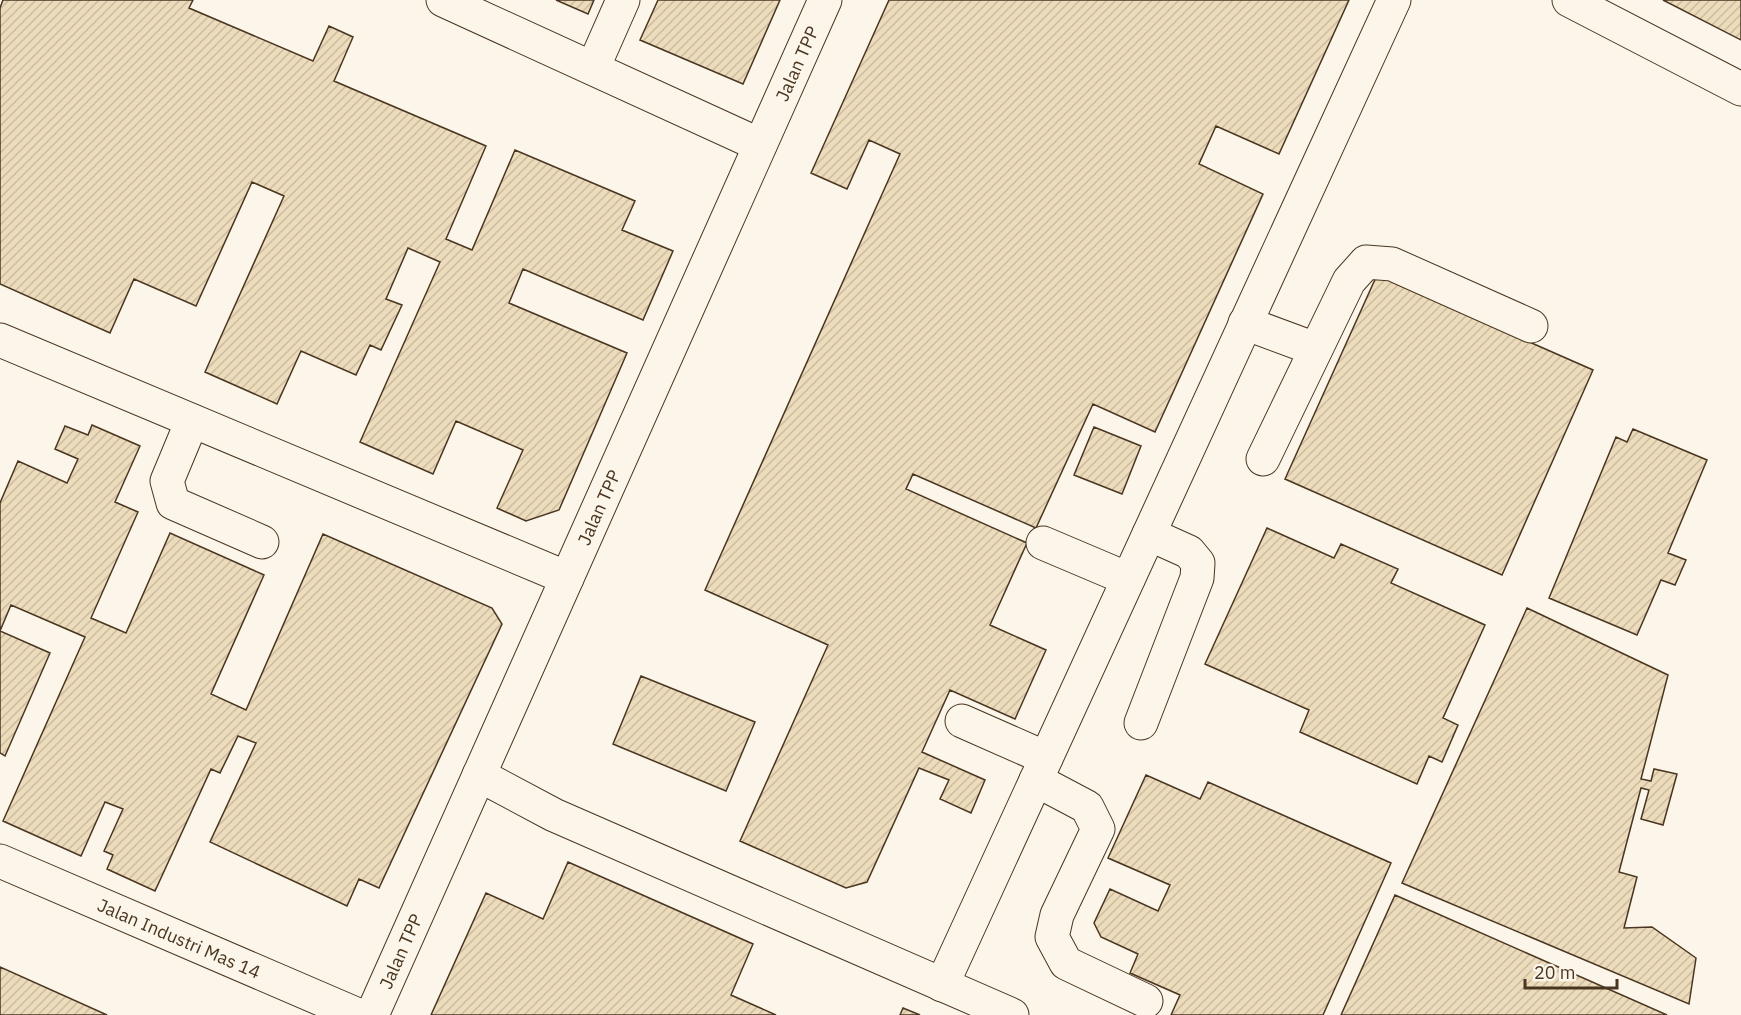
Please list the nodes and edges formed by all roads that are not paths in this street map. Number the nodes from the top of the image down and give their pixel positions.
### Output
1 (443, 0) edge
2 (623, 0) edge
3 (825, 0) edge
4 (1394, 0) edge
5 (1569, 0) edge
6 (593, 68) junction
7 (1741, 89) edge
8 (760, 145) junction
9 (1245, 323) junction
10 (1531, 326) dead end
11 (0, 340) edge
12 (1316, 349) junction
13 (192, 421) junction
14 (1263, 459) dead end
15 (1149, 534) junction
16 (262, 542) dead end
17 (1043, 543) dead end
18 (567, 578) junction
19 (1128, 579) junction
20 (962, 721) dead end
21 (1141, 723) dead end
22 (1041, 769) junction
23 (479, 775) junction
24 (0, 861) edge
25 (942, 985) junction
26 (1146, 1001) dead end
27 (358, 1015) edge
28 (372, 1015) edge
29 (1012, 1015) edge

1 - 6 street
2 - 6 street
3 - 8 street, Jalan TPP
4 - 9 street
5 - 7 street
6 - 8 street
8 - 18 street, Jalan TPP
9 - 12 street
9 - 15 street
10 - 12 street
11 - 13 street
12 - 14 street
13 - 16 street
13 - 18 street
15 - 19 street
15 - 21 street
17 - 19 street
18 - 23 street, Jalan TPP
19 - 22 street
20 - 22 street
22 - 25 street
22 - 26 street
23 - 25 street
23 - 28 street, Jalan TPP
24 - 27 street, Jalan Industri Mas 14
25 - 29 street

